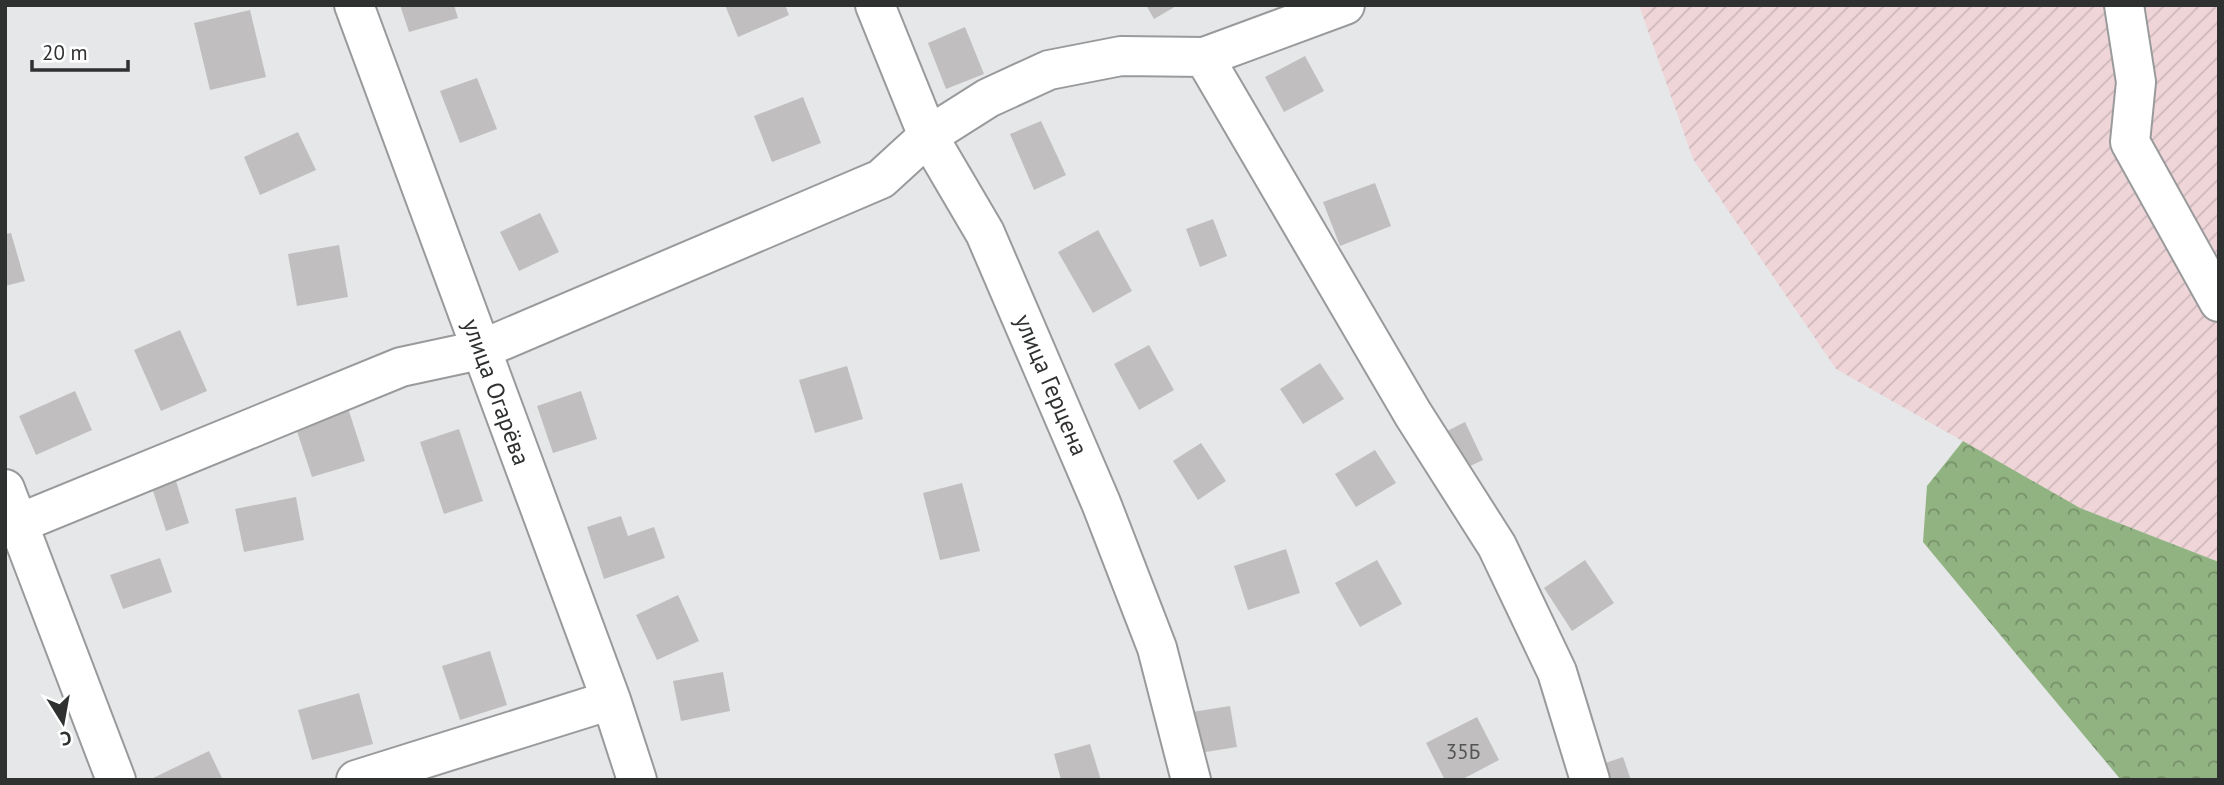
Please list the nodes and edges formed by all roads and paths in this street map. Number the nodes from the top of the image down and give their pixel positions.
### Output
1 (354, 5) edge
2 (875, 5) edge
3 (1345, 5) edge
4 (2124, 5) edge
5 (1204, 57) junction
6 (928, 136) junction
7 (2219, 302) edge
8 (480, 350) junction
9 (5, 489) edge
10 (12, 527) edge
11 (611, 700) junction
12 (116, 780) edge
13 (356, 780) edge
14 (637, 780) edge
15 (1191, 780) edge
16 (1590, 780) edge

1 - 8 street, улица Огарёва
2 - 6 street, улица Герцена
3 - 5 street
4 - 7 street
5 - 6 street
5 - 16 street
6 - 8 street
6 - 15 street, улица Герцена
8 - 10 street
8 - 11 street, улица Огарёва
9 - 10 street
10 - 12 street
11 - 13 street
11 - 14 street, улица Огарёва

